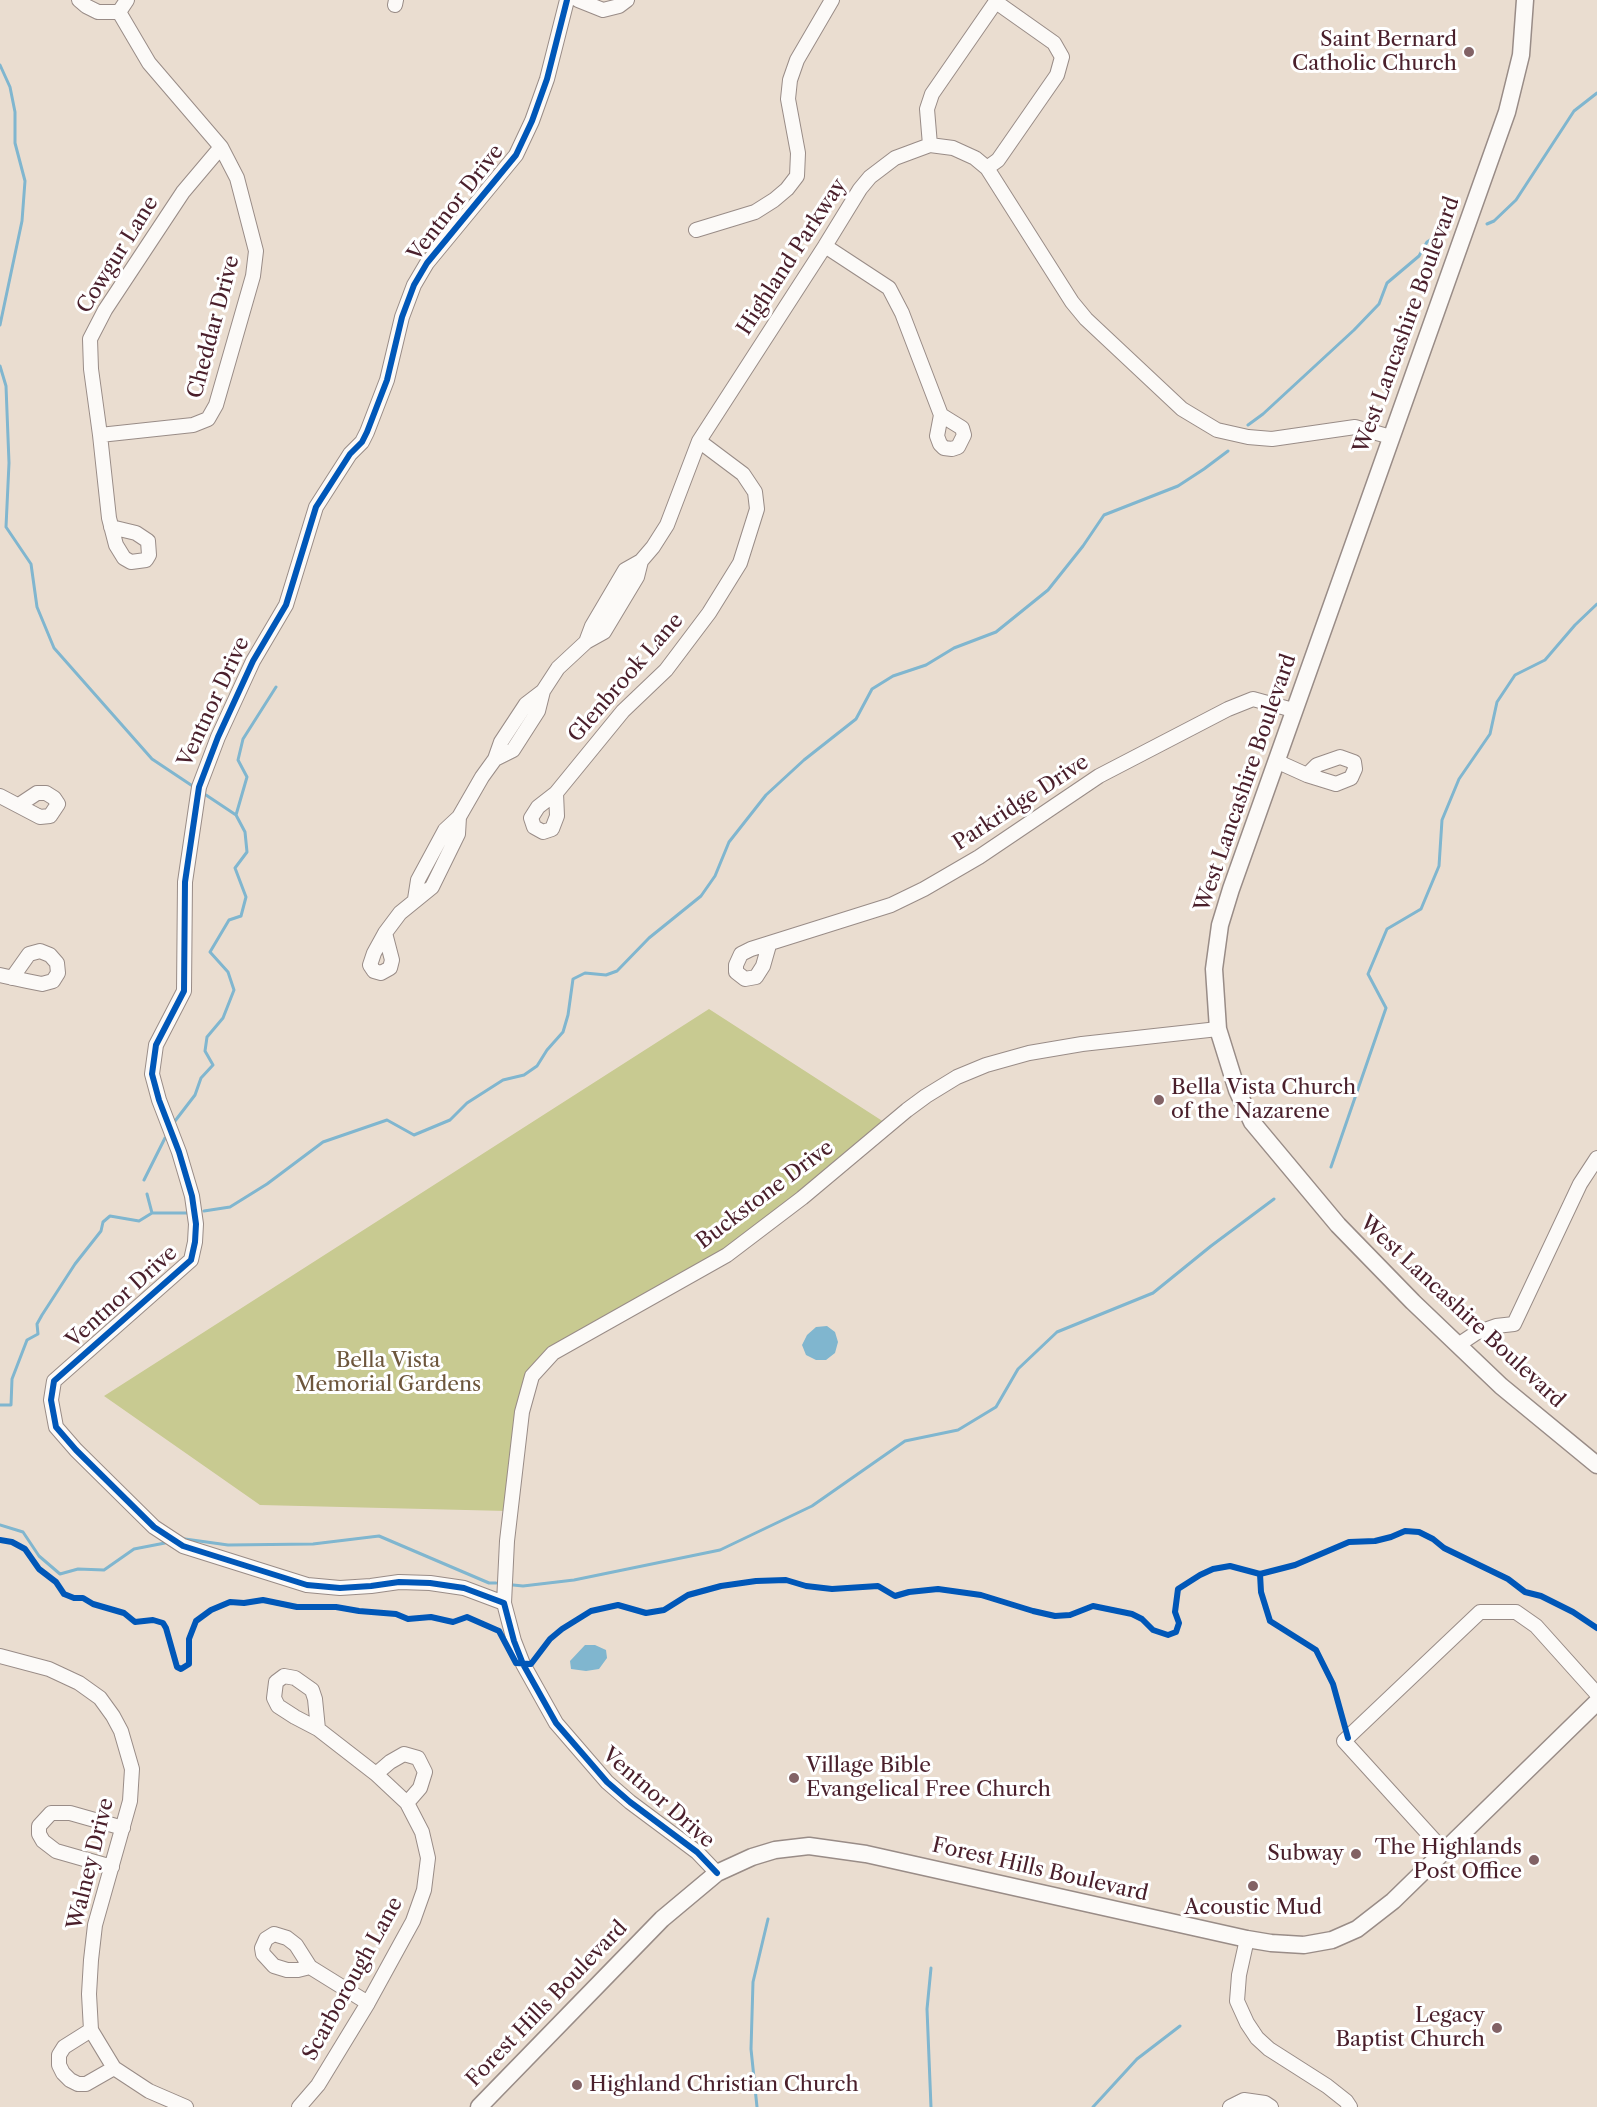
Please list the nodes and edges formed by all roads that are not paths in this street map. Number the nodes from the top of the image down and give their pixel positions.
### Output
1 (79, 0) edge
2 (127, 0) edge
3 (567, 0) edge
4 (578, 0) edge
5 (627, 0) edge
6 (832, 0) edge
7 (1526, 0) edge
8 (997, 1) edge
9 (119, 12) junction
10 (930, 145) junction
11 (221, 147) junction
12 (987, 168) junction
13 (696, 230) dead end
14 (825, 246) junction
15 (941, 415) dead end
16 (100, 435) junction
17 (1391, 437) junction
18 (699, 441) junction
19 (111, 527) dead end
20 (1293, 710) junction
21 (1276, 761) junction
22 (1307, 775) dead end
23 (556, 793) dead end
24 (0, 796) edge
25 (19, 805) dead end
26 (385, 933) dead end
27 (769, 945) dead end
28 (1218, 1029) junction
29 (1597, 1158) edge
30 (1458, 1345) junction
31 (1597, 1465) edge
32 (504, 1603) junction
33 (0, 1656) edge
34 (1597, 1694) edge
35 (1597, 1702) edge
36 (318, 1729) dead end
37 (376, 1774) junction
38 (407, 1803) junction
39 (123, 1828) junction
40 (1444, 1851) junction
41 (112, 1867) junction
42 (717, 1873) junction
43 (1247, 1939) junction
44 (310, 1967) dead end
45 (368, 2003) junction
46 (91, 2030) junction
47 (114, 2068) junction
48 (186, 2107) edge
49 (299, 2107) edge
50 (479, 2107) edge
51 (1230, 2107) edge
52 (1271, 2107) edge
53 (1350, 2107) edge

1 - 9 street
2 - 9 street
3 - 32 street, Ventnor Drive
4 - 5 street
6 - 13 street
7 - 17 main road, West Lancashire Boulevard
8 - 10 street
8 - 12 street
9 - 11 street, Cheddar Drive
10 - 12 street
10 - 14 street, Highland Parkway
11 - 16 street, Cowgur Lane
11 - 16 street, Cheddar Drive
12 - 17 street
14 - 15 street
14 - 18 street, Highland Parkway
16 - 19 street
17 - 20 main road, West Lancashire Boulevard
18 - 23 street, Glenbrook Lane
18 - 26 street, Highland Parkway
20 - 21 main road, West Lancashire Boulevard
20 - 27 street, Parkridge Drive
21 - 22 street
21 - 28 main road, West Lancashire Boulevard
24 - 25 street
28 - 30 main road, West Lancashire Boulevard
28 - 32 street, Buckstone Drive
29 - 30 street
30 - 31 main road, West Lancashire Boulevard
32 - 42 street, Ventnor Drive
33 - 39 street, Walney Drive
34 - 40 street
35 - 40 main road, Forest Hills Boulevard
36 - 37 street, Scarborough Lane
37 - 38 street, Scarborough Lane
37 - 38 street
38 - 45 street, Scarborough Lane
39 - 41 street, Walney Drive
39 - 41 street
40 - 43 main road, Forest Hills Boulevard
41 - 46 street, Walney Drive
42 - 43 main road, Forest Hills Boulevard
42 - 50 main road, Forest Hills Boulevard
43 - 53 street
44 - 45 street
45 - 49 street, Scarborough Lane
46 - 47 street
46 - 47 street
47 - 48 street
51 - 52 street

